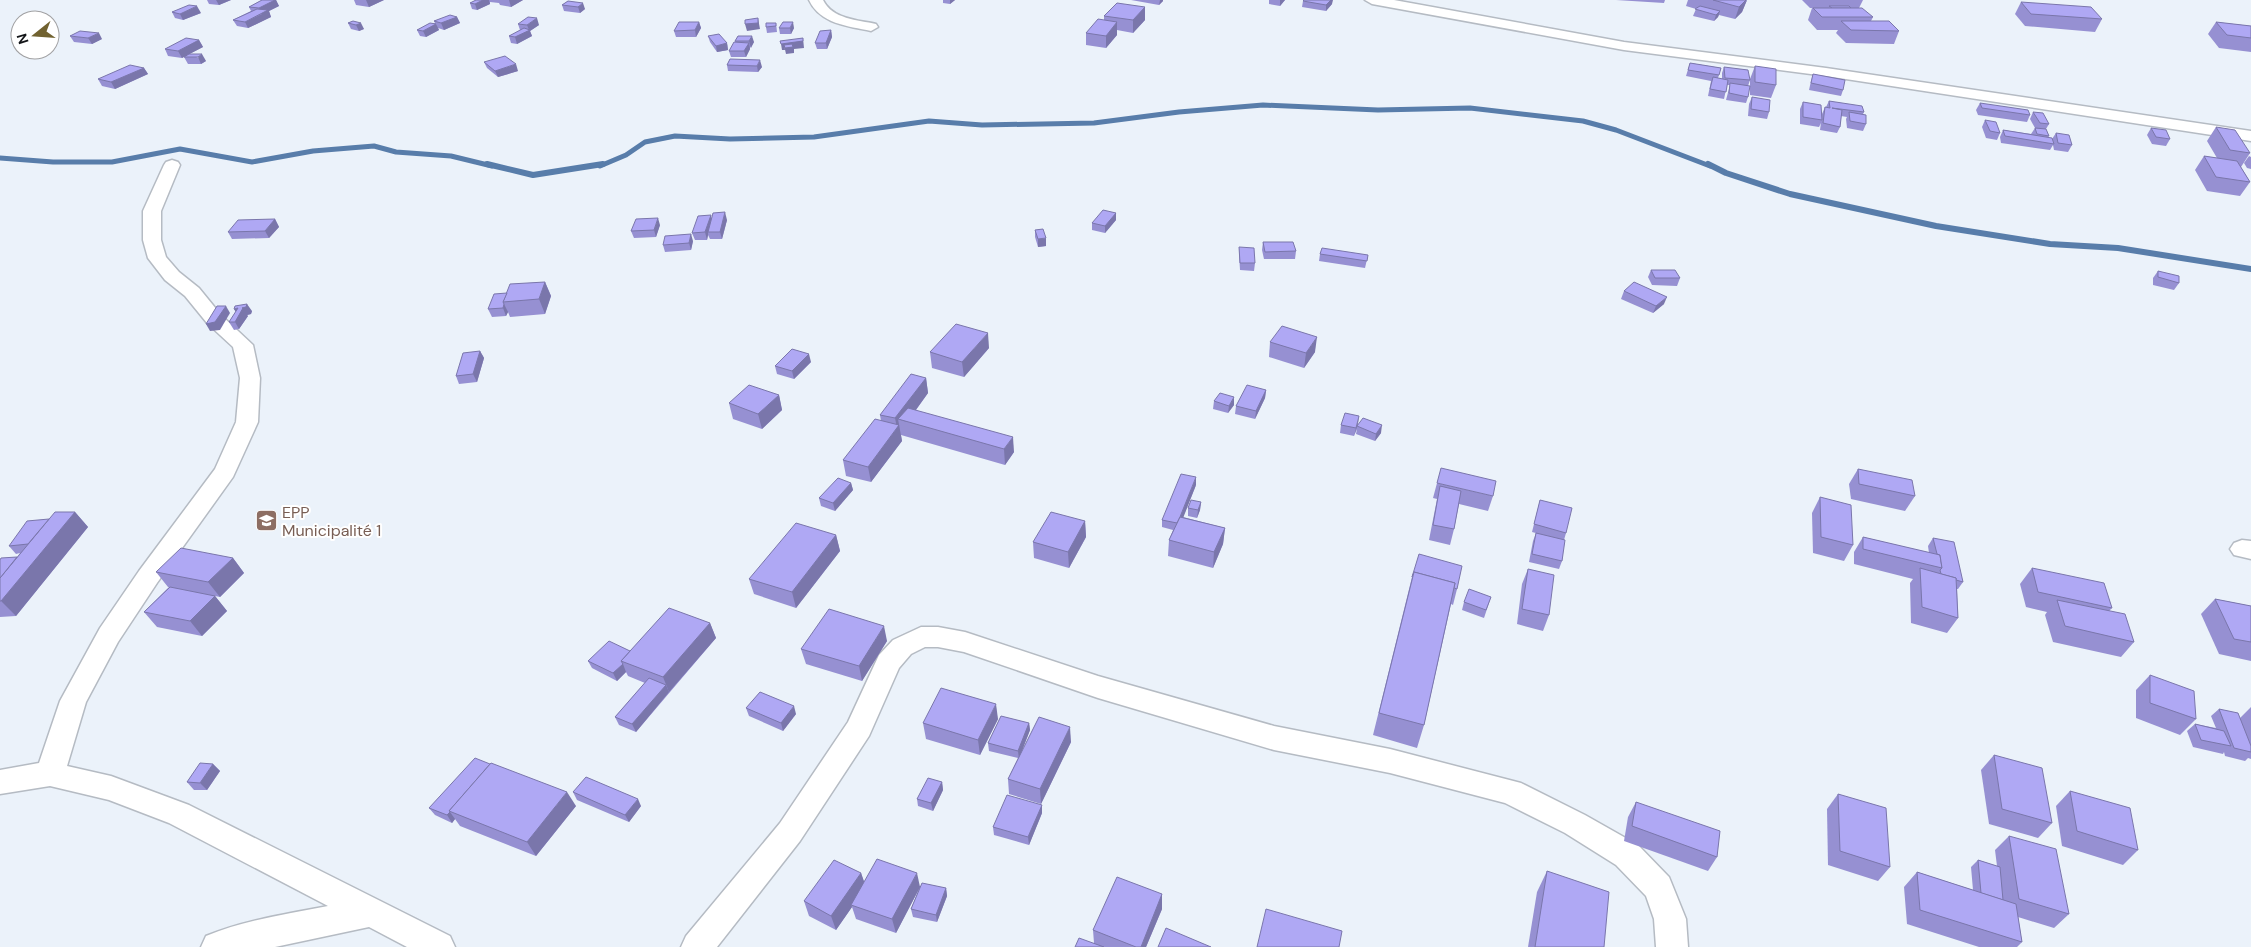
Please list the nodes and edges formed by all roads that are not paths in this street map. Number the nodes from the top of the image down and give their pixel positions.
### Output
1 (816, 0) edge
2 (1372, 0) edge
3 (872, 26) dead end
4 (2251, 136) edge
5 (172, 166) dead end
6 (50, 774) junction
7 (0, 782) edge
8 (372, 912) junction
9 (217, 947) edge
10 (439, 947) edge
11 (697, 947) edge
12 (1672, 947) edge

1 - 3 street
2 - 4 street
5 - 6 street
6 - 7 street
6 - 8 street
8 - 9 street
8 - 10 street
11 - 12 street

